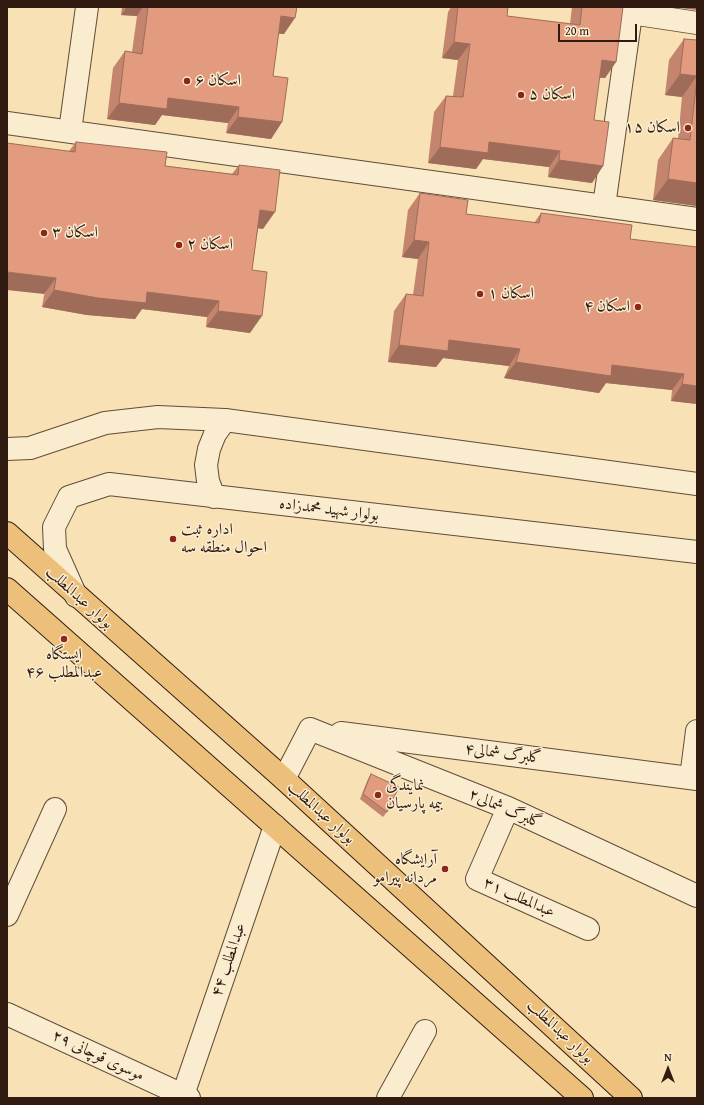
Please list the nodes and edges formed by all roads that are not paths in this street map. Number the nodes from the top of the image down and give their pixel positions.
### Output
1 (87, 7) edge
2 (632, 10) edge
3 (697, 23) edge
4 (7, 123) edge
5 (70, 132) junction
6 (604, 206) junction
7 (697, 219) edge
8 (225, 420) junction
9 (7, 449) edge
10 (697, 484) edge
11 (214, 497) junction
12 (7, 533) edge
13 (697, 552) edge
14 (7, 589) edge
15 (76, 596) junction
16 (310, 729) junction
17 (697, 731) edge
18 (694, 778) edge
19 (284, 779) junction
20 (508, 808) junction
21 (55, 809) dead end
22 (275, 826) junction
23 (697, 896) edge
24 (7, 915) edge
25 (588, 929) dead end
26 (7, 1014) edge
27 (425, 1031) dead end
28 (185, 1097) edge
29 (388, 1098) edge
30 (582, 1098) edge
31 (631, 1098) edge

1 - 5 street
2 - 3 street
2 - 6 street
4 - 5 street
5 - 6 street
6 - 7 street
8 - 9 street
8 - 10 street
8 - 11 street
11 - 13 street, بولوار شهید محمدزاده
11 - 15 street, بولوار شهید محمدزاده
12 - 15 main road, بولوار عبدالمطلب
14 - 22 main road
15 - 19 main road, بولوار عبدالمطلب
16 - 18 street, گلبرگ شمالی۴
16 - 19 street
16 - 20 street, گلبرگ شمالی۲
17 - 18 street
19 - 31 main road, بولوار عبدالمطلب
20 - 23 street, گلبرگ شمالی۲
20 - 25 street, عبدالمطلب ۳۱
21 - 24 street
22 - 28 street, عبدالمطلب ۴۴
22 - 30 main road
26 - 28 street, موسوی قوچانی ۲۹
27 - 29 street

